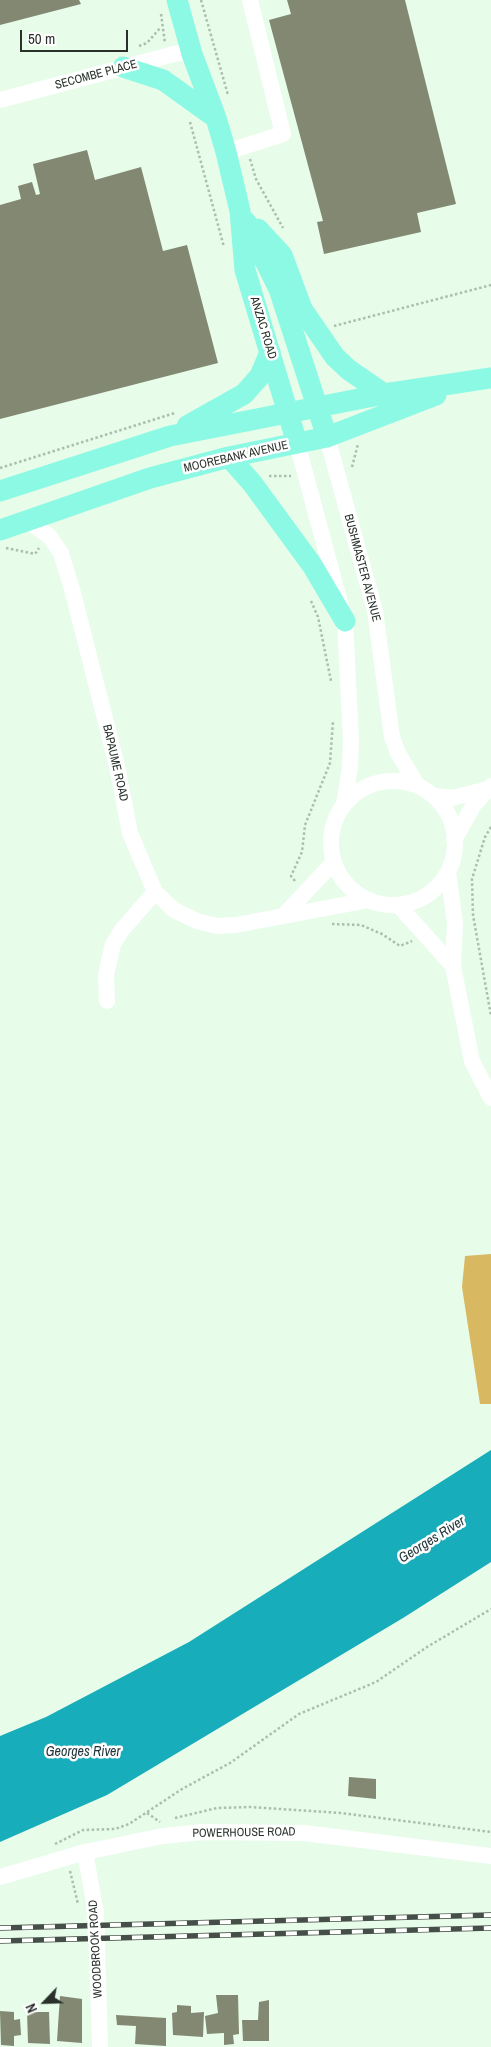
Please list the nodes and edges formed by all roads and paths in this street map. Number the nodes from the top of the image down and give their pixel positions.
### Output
1 (177, 0) edge
2 (201, 0) edge
3 (250, 0) edge
4 (161, 27) dead end
5 (192, 54) junction
6 (128, 58) junction
7 (229, 98) dead end
8 (0, 100) edge
9 (187, 116) dead end
10 (216, 118) junction
11 (235, 148) junction
12 (240, 211) junction
13 (284, 232) dead end
14 (227, 256) dead end
15 (491, 285) edge
16 (326, 328) dead end
17 (270, 352) junction
18 (481, 379) edge
19 (384, 394) junction
20 (319, 407) junction
21 (180, 411) dead end
22 (288, 412) junction
23 (170, 436) junction
24 (327, 437) junction
25 (361, 441) dead end
26 (297, 443) junction
27 (230, 457) junction
28 (352, 464) dead end
29 (0, 468) edge
30 (261, 476) dead end
31 (292, 476) dead end
32 (0, 491) edge
33 (29, 522) junction
34 (0, 530) edge
35 (0, 548) edge
36 (35, 554) dead end
37 (310, 599) dead end
38 (345, 621) junction
39 (333, 688) dead end
40 (334, 716) dead end
41 (417, 786) junction
42 (489, 788) edge
43 (434, 796) junction
44 (344, 804) junction
45 (491, 828) edge
46 (454, 840) junction
47 (333, 863) junction
48 (448, 872) junction
49 (291, 876) dead end
50 (155, 892) junction
51 (369, 900) junction
52 (398, 906) junction
53 (285, 914) junction
54 (327, 924) dead end
55 (400, 946) dead end
56 (454, 966) junction
57 (106, 1001) dead end
58 (491, 1016) edge
59 (491, 1098) edge
60 (491, 1609) edge
61 (146, 1813) junction
62 (491, 1832) edge
63 (48, 1848) dead end
64 (85, 1852) junction
65 (491, 1856) edge
66 (0, 1877) edge
67 (100, 2047) edge

1 - 5 main road, ANZAC ROAD
2 - 7 path
3 - 11 street
4 - 6 path
5 - 6 street, SECOMBE PLACE
5 - 10 main road, ANZAC ROAD
6 - 8 street, SECOMBE PLACE
6 - 10 main road
9 - 14 path
10 - 11 main road, ANZAC ROAD
11 - 12 main road, ANZAC ROAD
11 - 13 path
12 - 17 main road, ANZAC ROAD
12 - 19 main road
12 - 20 main road, ANZAC ROAD
15 - 16 path
17 - 22 main road, ANZAC ROAD
17 - 23 main road
18 - 19 main road, MOOREBANK AVENUE
18 - 24 main road, MOOREBANK AVENUE
19 - 20 main road, MOOREBANK AVENUE
20 - 22 main road, MOOREBANK AVENUE
20 - 24 main road, BUSHMASTER AVENUE
21 - 29 path
22 - 23 main road, MOOREBANK AVENUE
22 - 26 main road, ANZAC ROAD
23 - 32 main road, MOOREBANK AVENUE
24 - 26 main road, MOOREBANK AVENUE
24 - 41 street, BUSHMASTER AVENUE
25 - 28 path
26 - 27 main road, MOOREBANK AVENUE
26 - 38 street
27 - 33 main road, MOOREBANK AVENUE
27 - 38 main road
30 - 31 path
33 - 34 main road, MOOREBANK AVENUE
33 - 50 street, BAPAUME ROAD
35 - 36 path
37 - 39 path
38 - 44 street
40 - 49 path
41 - 43 street
41 - 44 street
42 - 43 street
42 - 46 street
43 - 46 street
44 - 47 street
45 - 58 path
46 - 48 street
47 - 51 street
47 - 53 street
48 - 52 street
48 - 56 street
50 - 53 street
50 - 57 street
51 - 52 street
51 - 53 street
52 - 56 street
54 - 55 path
56 - 59 street
60 - 61 path
61 - 62 path
61 - 63 path
64 - 65 street, POWERHOUSE ROAD
64 - 66 street, POWERHOUSE ROAD
64 - 67 street, WOODBROOK ROAD

